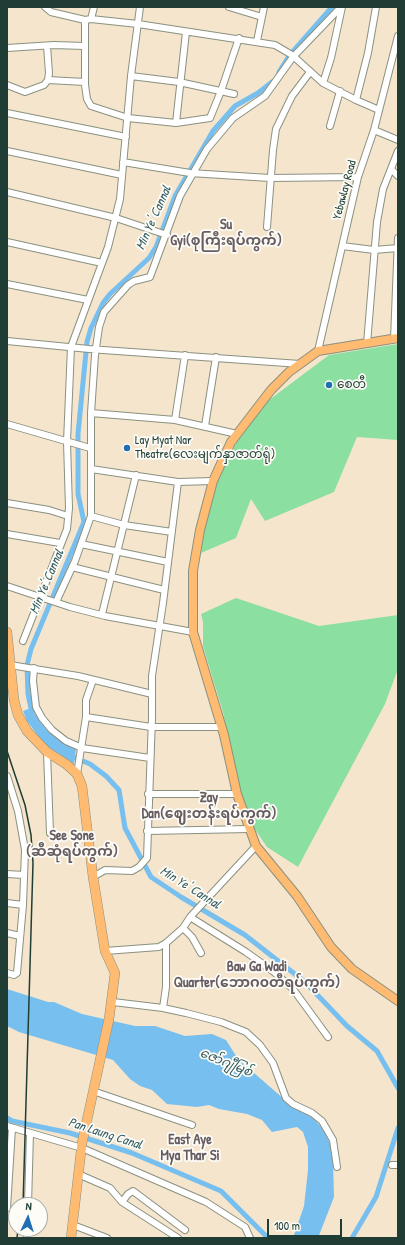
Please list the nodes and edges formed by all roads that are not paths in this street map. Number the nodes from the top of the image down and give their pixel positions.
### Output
1 (45, 7) edge
2 (94, 7) edge
3 (140, 7) edge
4 (229, 7) edge
5 (264, 7) edge
6 (341, 7) edge
7 (376, 7) edge
8 (262, 17) junction
9 (88, 19) junction
10 (138, 24) junction
11 (186, 32) junction
12 (398, 36) edge
13 (239, 38) junction
14 (257, 41) junction
15 (47, 46) junction
16 (84, 46) junction
17 (7, 48) edge
18 (292, 56) junction
19 (310, 72) junction
20 (131, 76) junction
21 (48, 80) junction
22 (85, 82) junction
23 (179, 82) junction
24 (323, 83) junction
25 (7, 85) edge
26 (222, 91) junction
27 (340, 91) junction
28 (234, 94) dead end
29 (356, 100) junction
30 (379, 110) junction
31 (7, 113) edge
32 (128, 118) junction
33 (176, 122) junction
34 (330, 126) dead end
35 (374, 130) junction
36 (126, 137) junction
37 (398, 140) edge
38 (7, 151) edge
39 (398, 151) edge
40 (123, 162) junction
41 (391, 169) junction
42 (191, 173) junction
43 (122, 175) junction
44 (398, 176) edge
45 (358, 177) junction
46 (270, 178) junction
47 (7, 192) edge
48 (116, 218) junction
49 (267, 227) dead end
50 (164, 234) junction
51 (398, 238) edge
52 (7, 242) edge
53 (342, 246) junction
54 (397, 248) edge
55 (374, 250) junction
56 (102, 263) junction
57 (7, 284) edge
58 (88, 300) junction
59 (396, 339) edge
60 (7, 341) edge
61 (367, 344) junction
62 (73, 348) junction
63 (92, 349) junction
64 (318, 351) junction
65 (185, 354) junction
66 (216, 357) junction
67 (300, 364) junction
68 (91, 413) junction
69 (174, 420) junction
70 (7, 424) edge
71 (205, 426) junction
72 (237, 434) junction
73 (70, 443) junction
74 (90, 448) junction
75 (91, 469) junction
76 (136, 475) junction
77 (213, 481) junction
78 (178, 482) junction
79 (7, 503) edge
80 (68, 516) junction
81 (90, 516) junction
82 (124, 525) junction
83 (172, 532) junction
84 (7, 534) edge
85 (60, 543) junction
86 (82, 544) junction
87 (118, 550) junction
88 (168, 562) junction
89 (72, 567) junction
90 (111, 577) junction
91 (7, 586) edge
92 (164, 590) junction
93 (43, 597) junction
94 (54, 601) junction
95 (102, 614) junction
96 (158, 626) junction
97 (7, 632) edge
98 (193, 632) junction
99 (24, 641) dead end
100 (10, 665) junction
101 (31, 667) junction
102 (93, 680) junction
103 (152, 694) junction
104 (86, 716) junction
105 (152, 727) junction
106 (221, 727) junction
107 (81, 749) junction
108 (47, 752) junction
109 (150, 758) junction
110 (78, 771) junction
111 (7, 776) edge
112 (148, 794) junction
113 (237, 794) junction
114 (248, 830) junction
115 (148, 831) junction
116 (50, 833) dead end
117 (256, 846) junction
118 (7, 874) edge
119 (24, 875) junction
120 (93, 877) junction
121 (7, 903) edge
122 (23, 905) junction
123 (190, 917) junction
124 (183, 928) junction
125 (7, 933) edge
126 (20, 936) junction
127 (166, 944) junction
128 (105, 951) junction
129 (201, 953) dead end
130 (9, 974) edge
131 (398, 1001) edge
132 (113, 1002) junction
133 (164, 1008) junction
134 (328, 1037) dead end
135 (93, 1091) junction
136 (192, 1125) dead end
137 (9, 1127) edge
138 (30, 1133) junction
139 (82, 1145) junction
140 (337, 1167) dead end
141 (78, 1174) junction
142 (28, 1197) edge
143 (7, 1200) edge
144 (122, 1202) junction
145 (7, 1208) edge
146 (72, 1225) junction
147 (185, 1230) dead end
148 (71, 1238) edge
149 (108, 1238) edge
150 (178, 1238) edge
151 (250, 1238) edge

1 - 9 street
2 - 9 street
3 - 10 street
4 - 8 street
5 - 8 street
6 - 18 street
6 - 24 street
7 - 29 street
8 - 14 street
9 - 10 street
9 - 16 street
10 - 11 street
10 - 20 street
11 - 13 street
11 - 23 street
12 - 30 street, Yebawlay Road
13 - 14 street
13 - 26 street
14 - 18 street
15 - 16 street
15 - 17 street
15 - 21 street
16 - 22 street
18 - 19 street
18 - 42 street
19 - 24 street
19 - 46 street
20 - 23 street
20 - 32 street
21 - 22 street
21 - 25 street
22 - 32 street
23 - 26 street
23 - 33 street
24 - 27 street
26 - 28 street
26 - 33 street
27 - 29 street
27 - 34 street
29 - 30 street
30 - 35 street, Yebawlay Road
31 - 36 street
32 - 33 street
32 - 36 street
35 - 37 street
35 - 45 street, Yebawlay Road
36 - 40 street
38 - 43 street
39 - 41 street
40 - 42 street
40 - 43 street
41 - 44 street
41 - 55 street
42 - 46 street
42 - 50 street
43 - 48 street
45 - 46 street
45 - 53 street, Yebawlay Road
46 - 49 street
47 - 48 street
48 - 50 street
48 - 56 street
50 - 63 street
51 - 54 street
52 - 56 street
53 - 55 street
53 - 64 street, Yebawlay Road
54 - 55 street
54 - 59 street
55 - 61 street
56 - 58 street
57 - 58 street
58 - 62 street
59 - 61 main road
60 - 62 street
61 - 64 main road
62 - 63 street
62 - 73 street
63 - 65 street
63 - 68 street
64 - 67 main road
65 - 66 street
65 - 69 street
66 - 67 street
66 - 71 street
67 - 72 main road
68 - 69 street
68 - 74 street
69 - 71 street
70 - 73 street
71 - 72 street
72 - 77 main road
73 - 74 street
73 - 80 street
74 - 75 street
75 - 76 street
75 - 81 street
76 - 78 street
76 - 82 street
77 - 78 street
77 - 98 main road
78 - 83 street
79 - 80 street
80 - 85 street
81 - 82 street
81 - 86 street
82 - 83 street
82 - 87 street
83 - 88 street
84 - 85 street
85 - 93 street
86 - 87 street
86 - 89 street
87 - 88 street
87 - 90 street
88 - 92 street
89 - 90 street
89 - 94 street
90 - 92 street
90 - 95 street
91 - 93 street
92 - 96 street
93 - 94 street
93 - 99 street
94 - 95 street
95 - 96 street
96 - 98 street
96 - 103 street
97 - 100 highway
98 - 106 main road
100 - 101 street
100 - 108 highway
101 - 102 street
101 - 107 street
102 - 103 street
102 - 104 street
103 - 105 street
104 - 105 street
104 - 107 street
105 - 106 street
105 - 109 street
106 - 113 main road
107 - 109 street
107 - 110 street
108 - 110 highway
108 - 116 street
109 - 112 street
110 - 120 highway
111 - 119 street
112 - 113 street
112 - 115 street
113 - 114 main road
114 - 115 street
114 - 117 main road
115 - 120 street
117 - 123 street
117 - 131 main road
118 - 119 street
119 - 122 street
120 - 128 highway
121 - 122 street
122 - 126 street
123 - 124 street
123 - 134 street
124 - 127 street
124 - 129 street
125 - 126 street
126 - 130 street
127 - 128 street
127 - 133 street
128 - 132 highway
132 - 133 street
132 - 135 highway
133 - 140 street
135 - 136 street
135 - 139 highway
137 - 138 street
137 - 143 street
138 - 139 street
138 - 142 street
139 - 141 highway
139 - 151 street
141 - 144 street
141 - 146 highway
143 - 145 street
144 - 147 street
144 - 150 street
146 - 148 highway
146 - 149 street

